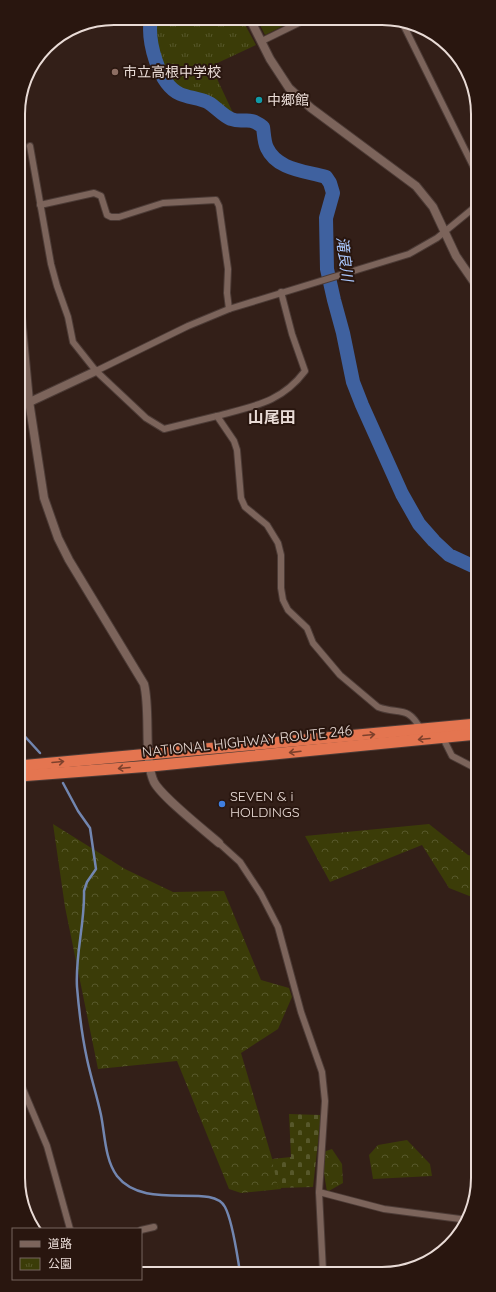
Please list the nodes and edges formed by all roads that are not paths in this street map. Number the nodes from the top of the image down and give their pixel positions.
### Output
1 (253, 25) edge
2 (295, 25) edge
3 (405, 28) edge
4 (262, 42) junction
5 (30, 146) dead end
6 (471, 162) edge
7 (40, 205) junction
8 (471, 210) edge
9 (445, 230) junction
10 (471, 278) edge
11 (281, 292) junction
12 (228, 309) junction
13 (25, 359) edge
14 (96, 371) junction
15 (29, 401) junction
16 (25, 403) edge
17 (217, 416) junction
18 (471, 725) edge
19 (421, 730) junction
20 (471, 735) edge
21 (443, 738) junction
22 (149, 755) junction
23 (25, 765) edge
24 (151, 766) junction
25 (471, 766) edge
26 (25, 776) edge
27 (219, 843) joint
28 (25, 1094) edge
29 (319, 1192) junction
30 (461, 1219) edge
31 (154, 1227) dead end
32 (70, 1228) edge
33 (142, 1230) edge
34 (323, 1267) edge

1 - 4 street
2 - 4 street
3 - 6 street
4 - 9 street
5 - 7 street
7 - 12 street
7 - 14 street
8 - 9 street
9 - 10 street
9 - 11 street
11 - 12 street
11 - 17 street
12 - 14 street
13 - 15 street
14 - 15 street
14 - 17 street
15 - 16 street
15 - 22 street
17 - 19 street
18 - 19 highway, NATIONAL HIGHWAY ROUTE 246
22 -> 19 highway, NATIONAL HIGHWAY ROUTE 246
20 - 21 highway, NATIONAL HIGHWAY ROUTE 246
21 -> 24 highway, NATIONAL HIGHWAY ROUTE 246
21 - 25 street
23 -> 22 highway, NATIONAL HIGHWAY ROUTE 246
22 - 24 street
24 -> 26 highway, NATIONAL HIGHWAY ROUTE 246
24 - 27 street
27 - 29 street
28 - 32 street
29 - 30 street
29 - 34 street
31 - 33 street

